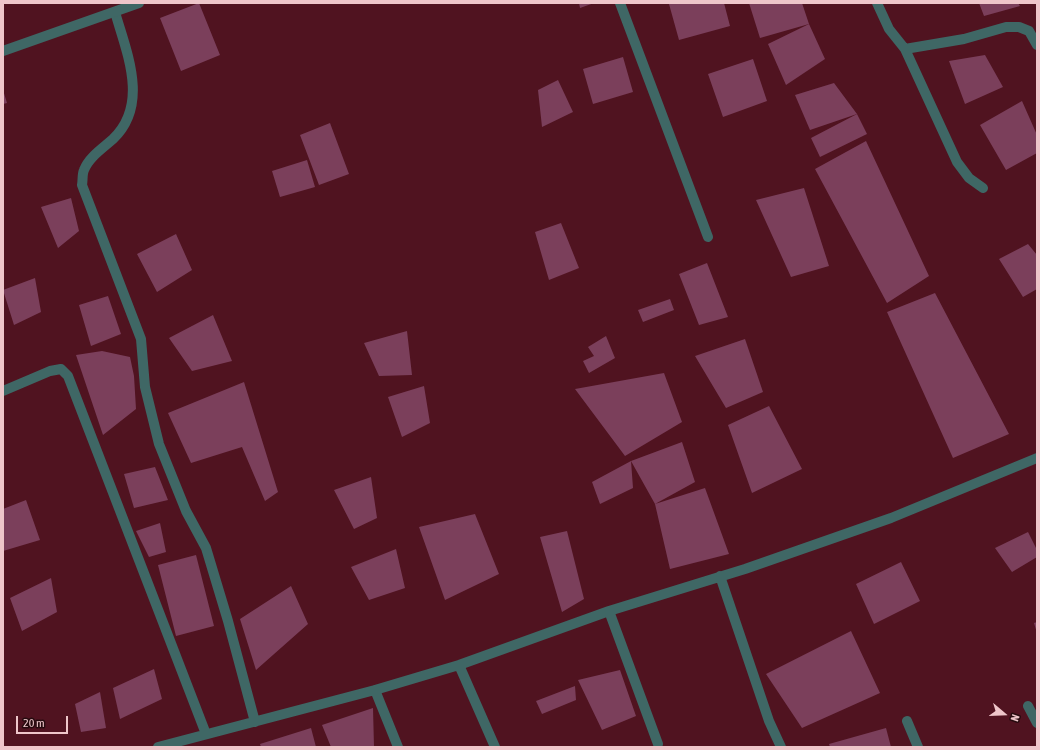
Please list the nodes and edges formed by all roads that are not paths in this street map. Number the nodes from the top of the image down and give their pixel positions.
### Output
1 (138, 3) edge
2 (620, 3) edge
3 (877, 3) edge
4 (114, 12) junction
5 (1037, 45) edge
6 (905, 49) junction
7 (3, 51) edge
8 (983, 188) dead end
9 (708, 237) dead end
10 (3, 391) edge
11 (1037, 458) edge
12 (720, 576) junction
13 (609, 611) junction
14 (459, 666) junction
15 (375, 690) junction
16 (1028, 706) dead end
17 (907, 721) dead end
18 (254, 722) junction
19 (1037, 723) edge
20 (206, 734) junction
21 (658, 744) dead end
22 (158, 747) edge
23 (398, 747) edge
24 (495, 747) edge
25 (781, 747) edge
26 (918, 747) edge

1 - 4 street
2 - 9 street
3 - 6 street
4 - 7 street
4 - 18 street
5 - 6 street
6 - 8 street
10 - 20 street
11 - 12 street
12 - 13 street
12 - 25 street
13 - 14 street
13 - 21 street
14 - 15 street
14 - 24 street
15 - 18 street
15 - 23 street
16 - 19 street
17 - 26 street
18 - 20 street
20 - 22 street

